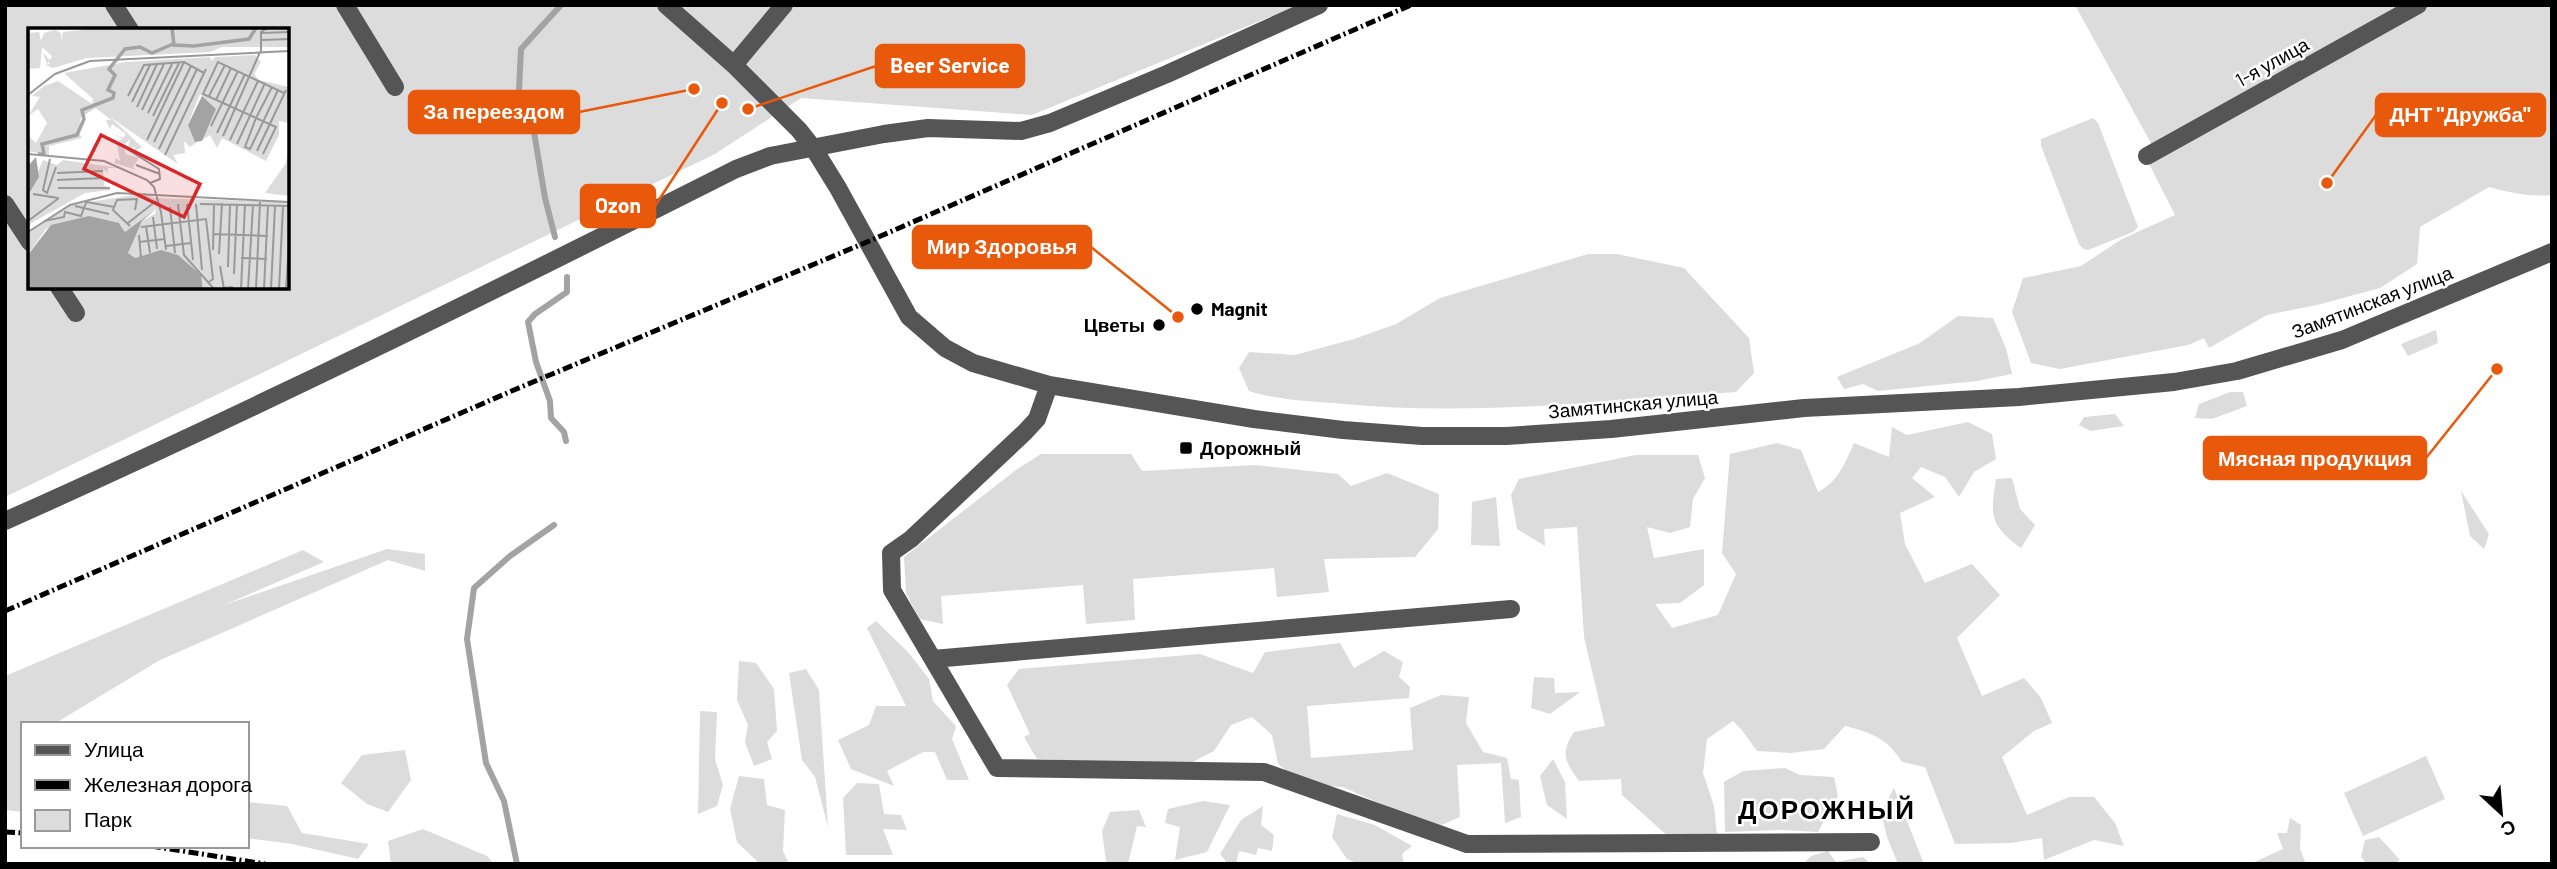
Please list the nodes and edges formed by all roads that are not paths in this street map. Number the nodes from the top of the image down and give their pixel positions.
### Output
1 (114, 5) edge
2 (345, 5) edge
3 (666, 5) edge
4 (784, 5) edge
5 (1319, 5) edge
6 (2418, 5) edge
7 (129, 28) edge
8 (734, 65) junction
9 (395, 87) dead end
10 (814, 149) junction
11 (2147, 156) dead end
12 (5, 204) edge
13 (28, 239) edge
14 (2552, 252) edge
15 (60, 289) edge
16 (76, 313) dead end
17 (1049, 385) junction
18 (5, 521) edge
19 (1511, 609) dead end
20 (933, 659) junction
21 (1871, 842) dead end

1 - 7 street
2 - 9 street
3 - 8 street, Замятинская улица
4 - 8 street
5 - 10 street
6 - 11 street, 1-я улица
8 - 10 street, Замятинская улица
10 - 17 street, Замятинская улица
10 - 18 street
12 - 13 street
14 - 17 street, Замятинская улица
15 - 16 street
17 - 20 street
19 - 20 street
20 - 21 street

